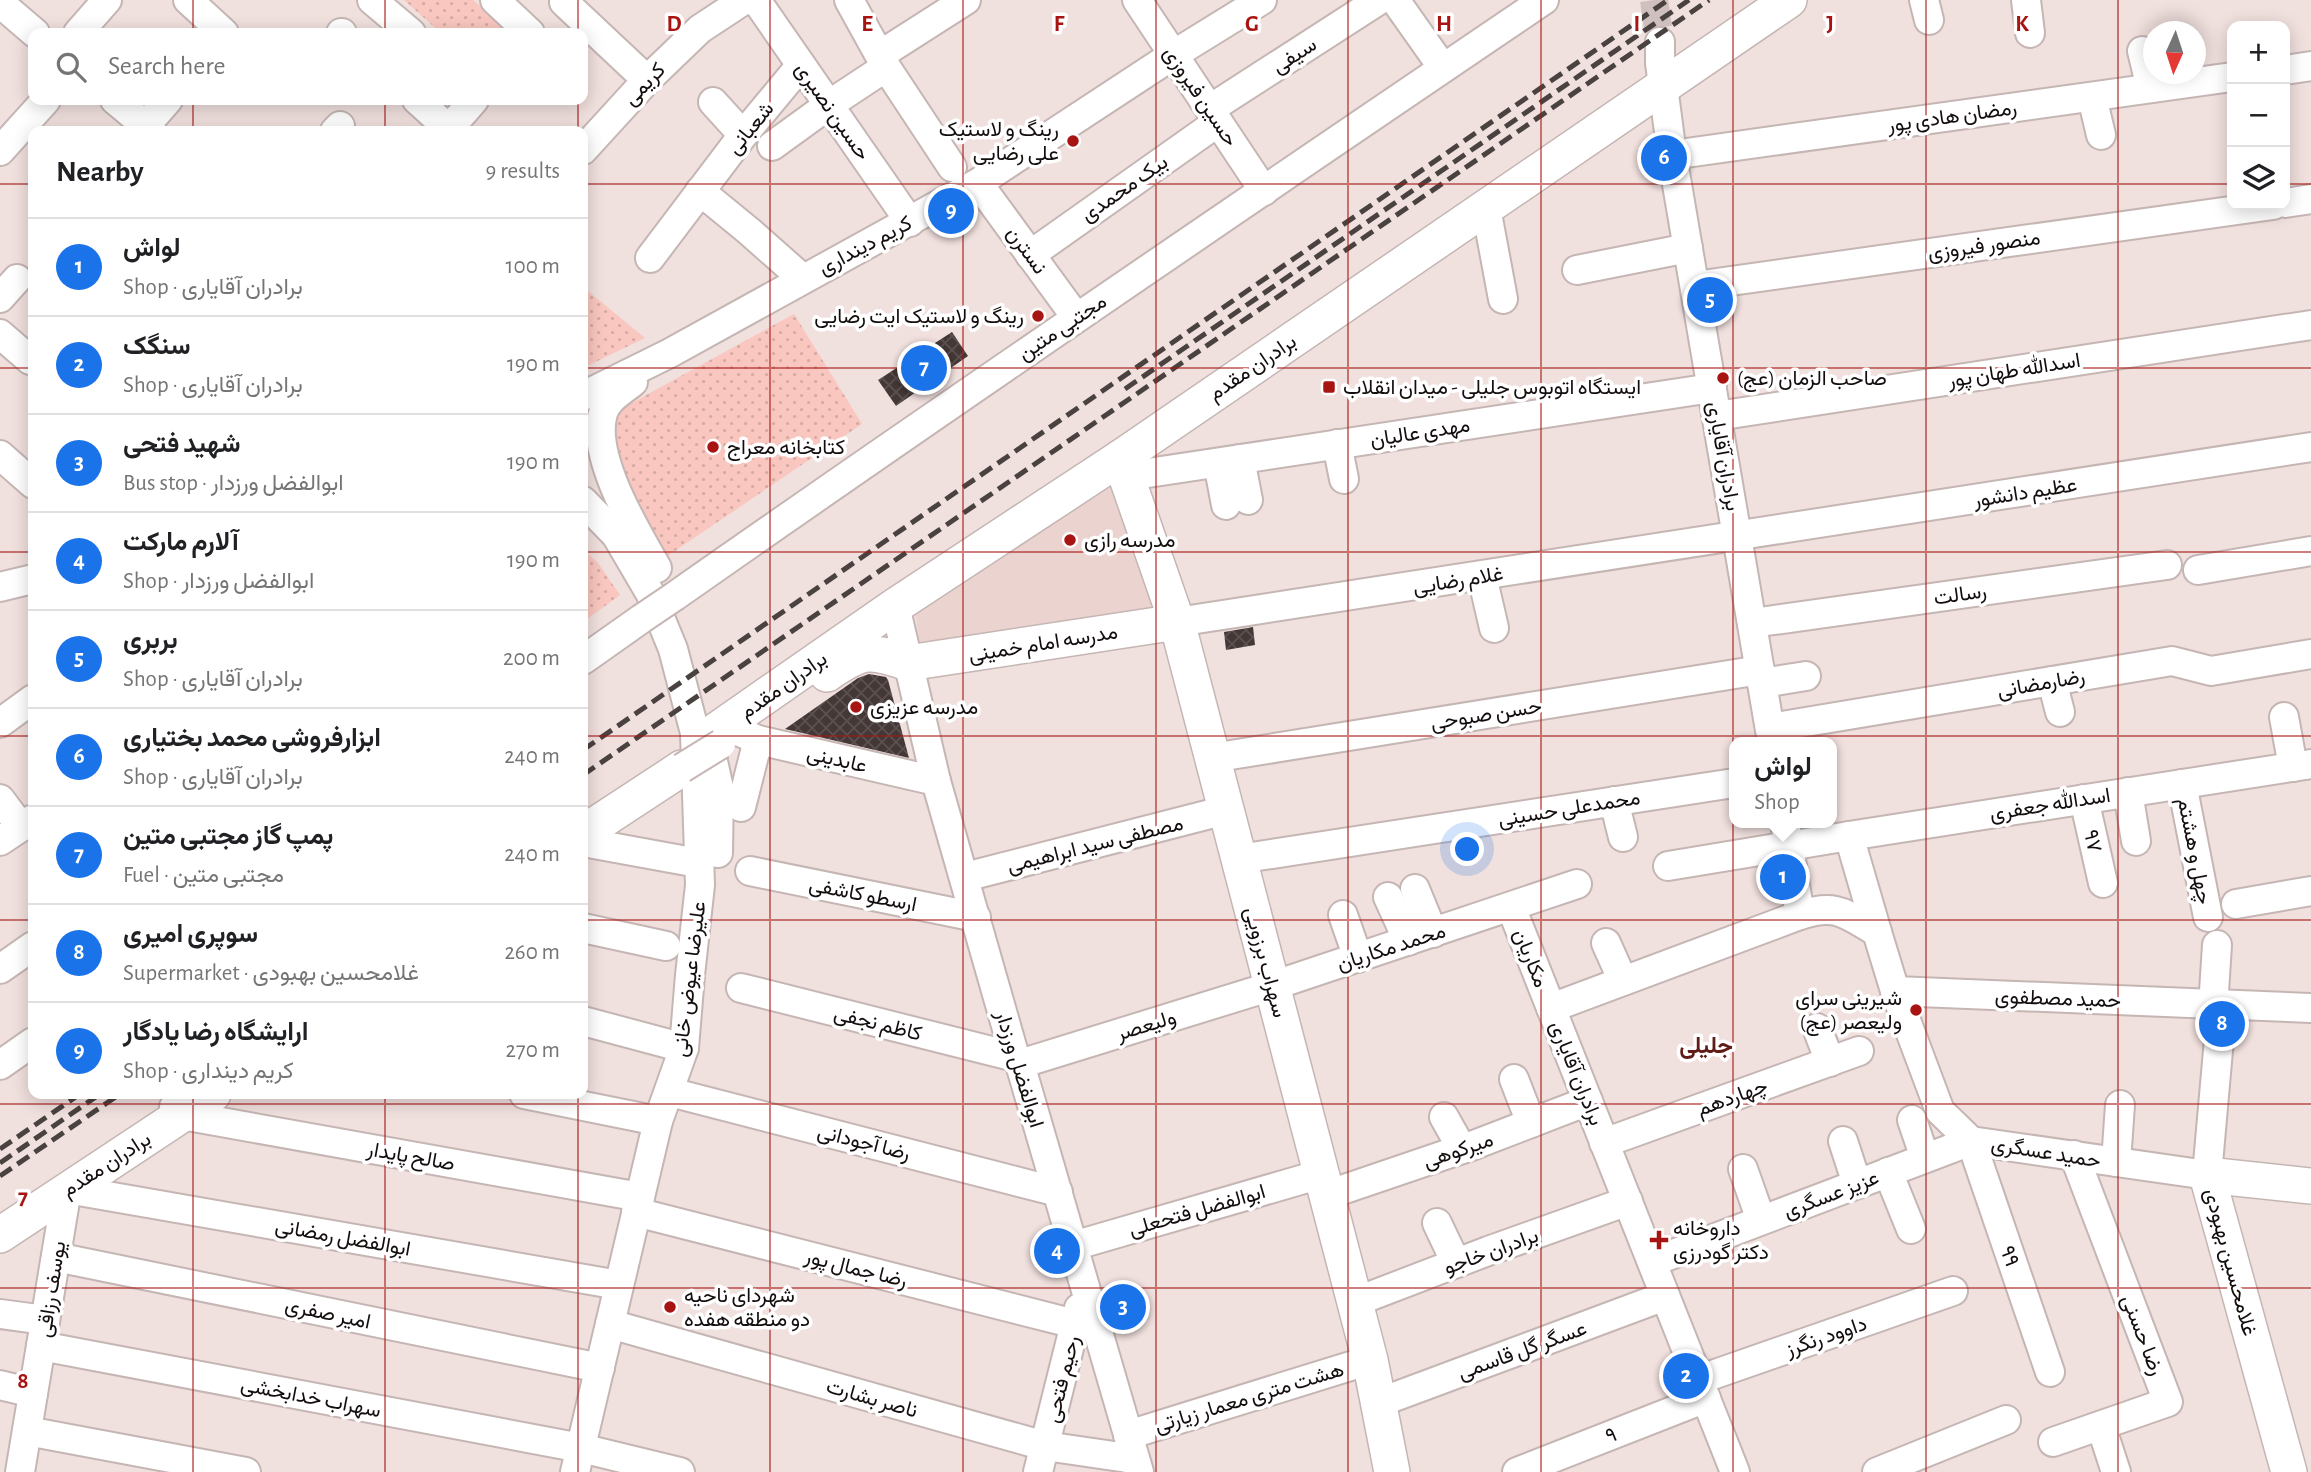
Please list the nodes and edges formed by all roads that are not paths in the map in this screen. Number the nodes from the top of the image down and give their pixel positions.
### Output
1 (107, 0) edge
2 (188, 0) edge
3 (372, 0) edge
4 (495, 0) edge
5 (744, 0) edge
6 (756, 0) edge
7 (849, 0) edge
8 (966, 0) edge
9 (1137, 0) edge
10 (1262, 0) edge
11 (1379, 0) edge
12 (1395, 0) edge
13 (1544, 0) edge
14 (1761, 0) edge
15 (1789, 0) edge
16 (2026, 0) edge
17 (565, 1) edge
18 (0, 4) edge
19 (29, 28) edge
20 (82, 28) edge
21 (219, 28) edge
22 (405, 28) edge
23 (525, 28) edge
24 (541, 28) edge
25 (2030, 33) dead end
26 (2142, 51) dead end
27 (1173, 55) junction
28 (883, 61) junction
29 (801, 65) junction
30 (2311, 66) edge
31 (1661, 67) junction
32 (1443, 68) junction
33 (2290, 69) edge
34 (2227, 77) edge
35 (2206, 78) edge
36 (647, 80) junction
37 (2165, 84) edge
38 (2151, 88) junction
39 (2092, 97) junction
40 (713, 102) dead end
41 (830, 104) junction
42 (41, 105) edge
43 (121, 105) edge
44 (165, 105) edge
45 (421, 105) edge
46 (470, 105) edge
47 (1214, 116) junction
48 (147, 126) edge
49 (150, 126) edge
50 (444, 126) edge
51 (451, 126) edge
52 (743, 135) junction
53 (2101, 135) dead end
54 (588, 145) edge
55 (772, 146) dead end
56 (0, 151) edge
57 (1672, 155) junction
58 (951, 167) dead end
59 (978, 183) junction
60 (699, 191) junction
61 (1264, 191) junction
62 (2311, 199) edge
63 (2290, 202) edge
64 (1486, 208) junction
65 (2237, 210) edge
66 (910, 222) junction
67 (1688, 248) junction
68 (1030, 255) junction
69 (650, 258) dead end
70 (1577, 270) dead end
71 (803, 279) junction
72 (1695, 286) junction
73 (1503, 299) dead end
74 (1076, 317) junction
75 (2311, 325) edge
76 (0, 334) edge
77 (670, 353) junction
78 (28, 358) edge
79 (1712, 388) junction
80 (588, 394) edge
81 (1717, 416) junction
82 (1337, 444) junction
83 (2311, 447) edge
84 (0, 455) edge
85 (1122, 461) junction
86 (1229, 461) junction
87 (1344, 479) dead end
88 (28, 480) edge
89 (1237, 502) dead end
90 (588, 506) edge
91 (1738, 537) junction
92 (2311, 551) edge
93 (645, 565) junction
94 (2168, 565) dead end
95 (2198, 570) dead end
96 (1482, 576) junction
97 (28, 580) edge
98 (1, 585) edge
99 (895, 606) junction
100 (1177, 622) junction
101 (1752, 623) junction
102 (1494, 628) dead end
103 (2311, 654) edge
104 (588, 656) edge
105 (908, 663) junction
106 (1805, 676) dead end
107 (1761, 677) junction
108 (2052, 681) junction
109 (28, 703) edge
110 (2060, 712) dead end
111 (2284, 717) dead end
112 (0, 723) edge
113 (732, 735) junction
114 (1771, 735) edge
115 (1212, 758) junction
116 (680, 763) junction
117 (2306, 767) edge
118 (936, 781) junction
119 (1729, 784) edge
120 (2182, 784) junction
121 (2128, 792) junction
122 (0, 799) edge
123 (2084, 799) junction
124 (1614, 801) junction
125 (741, 807) dead end
126 (1226, 810) junction
127 (588, 818) edge
128 (18, 829) edge
129 (588, 829) edge
130 (1786, 834) edge
131 (1849, 836) junction
132 (1623, 837) dead end
133 (2136, 841) dead end
134 (588, 843) edge
135 (1239, 859) junction
136 (687, 861) dead end
137 (1668, 866) dead end
138 (750, 871) dead end
139 (965, 877) junction
140 (2103, 883) dead end
141 (1577, 884) dead end
142 (1415, 889) dead end
143 (2311, 891) edge
144 (1388, 897) dead end
145 (2236, 904) dead end
146 (1511, 907) junction
147 (1343, 915) dead end
148 (1800, 915) junction
149 (976, 917) junction
150 (2208, 917) dead end
151 (588, 929) edge
152 (1877, 932) junction
153 (1420, 937) junction
154 (1606, 943) dead end
155 (2217, 945) dead end
156 (666, 946) dead end
157 (28, 949) edge
158 (1358, 958) junction
159 (0, 969) edge
160 (1623, 981) junction
161 (1272, 986) junction
162 (741, 988) dead end
163 (1895, 991) junction
164 (2218, 1005) junction
165 (1551, 1008) junction
166 (2311, 1008) edge
167 (588, 1022) edge
168 (1817, 1028) dead end
169 (28, 1045) edge
170 (684, 1048) junction
171 (1859, 1051) dead end
172 (1017, 1061) junction
173 (1830, 1062) junction
174 (0, 1065) edge
175 (1514, 1079) dead end
176 (670, 1092) junction
177 (549, 1099) edge
178 (1588, 1101) junction
179 (183, 1105) edge
180 (2120, 1105) dead end
181 (1444, 1117) dead end
182 (1912, 1120) dead end
183 (658, 1121) junction
184 (1531, 1123) junction
185 (1843, 1141) dead end
186 (1971, 1141) junction
187 (1604, 1143) junction
188 (1462, 1149) junction
189 (2074, 1155) junction
190 (1925, 1158) junction
191 (2116, 1163) junction
192 (1743, 1169) dead end
193 (1888, 1172) junction
194 (2202, 1174) junction
195 (65, 1184) junction
196 (1324, 1184) junction
197 (1857, 1184) junction
198 (2310, 1188) edge
199 (1058, 1192) junction
200 (1628, 1202) junction
201 (638, 1205) junction
202 (1761, 1220) junction
203 (0, 1223) edge
204 (1437, 1223) dead end
205 (1911, 1229) dead end
206 (0, 1235) edge
207 (1073, 1247) junction
208 (56, 1257) junction
209 (1651, 1262) junction
210 (1456, 1263) junction
211 (620, 1284) junction
212 (1085, 1285) junction
213 (1953, 1291) dead end
214 (1665, 1296) junction
215 (1355, 1302) junction
216 (0, 1314) edge
217 (610, 1324) junction
218 (1075, 1324) junction
219 (43, 1333) junction
220 (1370, 1360) junction
221 (600, 1368) junction
222 (2050, 1372) dead end
223 (0, 1385) edge
224 (1702, 1389) junction
225 (33, 1393) junction
226 (1378, 1403) junction
227 (2006, 1420) dead end
228 (2101, 1426) junction
229 (2053, 1443) dead end
230 (18, 1450) edge
231 (1134, 1455) edge
232 (1041, 1459) edge
233 (578, 1460) edge
234 (2292, 1469) edge
235 (246, 1472) edge
236 (680, 1472) edge
237 (1392, 1472) edge
238 (1517, 1472) edge
239 (1735, 1472) edge
240 (1877, 1472) edge
241 (2116, 1472) edge

1 - 20 street
2 - 21 street
3 - 22 street
4 - 23 street
5 - 36 street, کریمی
6 - 29 street, حسین نصیری
7 - 28 street
8 - 28 street
9 - 27 street, حسین فیروزی
10 - 27 street, کریم دینداری
11 - 47 street, سیفی
12 - 32 street
13 - 32 street, مجتبی متین
14 - 31 main road, برادران مقدم
15 - 31 main road, برادران مقدم
16 - 25 street
17 - 24 street
17 - 36 street
18 - 19 street
26 - 38 street
27 - 47 street, حسین فیروزی
27 - 59 street, کریم دینداری
28 - 41 street
28 - 58 street
29 - 41 street, حسین نصیری
29 - 52 street, شعبانی
30 - 33 street
31 - 57 street, برادران آقایاری
31 - 64 main road, برادران مقدم
31 - 85 main road, برادران مقدم
32 - 61 street, مجتبی متین
34 - 35 street, رمضان هادی پور
36 - 54 street, کریمی
37 - 38 street, رمضان هادی پور
38 - 39 street, رمضان هادی پور
39 - 53 street
39 - 57 street, رمضان هادی پور
40 - 52 street
41 - 55 street
41 - 66 street, حسین نصیری
42 - 56 street
43 - 48 street
44 - 49 street
45 - 50 street
46 - 51 street
47 - 61 street, حسین فیروزی
47 - 68 street, بیک محمدی
52 - 60 street, شعبانی
57 - 67 street, برادران آقایاری
59 - 66 street, کریم دینداری
59 - 68 street, نسترن
60 - 69 street, شعبانی
60 - 71 street
61 - 74 street, مجتبی متین
62 - 63 street
64 - 73 street
64 - 85 main road, برادران مقدم
65 - 72 street, منصور فیروزی
66 - 71 street, کریم دینداری
67 - 70 street
67 - 72 street, برادران آقایاری
68 - 74 street, نسترن
71 - 77 street, کریم دینداری
72 - 79 street, برادران آقایاری
74 - 104 street, مجتبی متین, bridge
75 - 81 street, اسدالله طهان پور
76 - 78 street
77 - 80 street, کریم دینداری
77 - 93 street
79 - 81 street, برادران آقایاری
79 - 82 street, مهدی عالیان
81 - 91 street, برادران آقایاری
82 - 86 street, مهدی عالیان
82 - 87 street
83 - 91 street, عظیم دانشور
84 - 88 street
85 - 86 street, مهدی عالیان
85 - 99 main road, برادران مقدم
85 - 100 main road, سهراب برزویی
86 - 89 street
90 - 93 street
91 - 96 street, غلام رضایی
91 - 101 street, برادران آقایاری
92 - 95 street
93 - 170 street, علیرضا عیوض خانی
94 - 101 street, رسالت
96 - 100 street, غلام رضایی
96 - 102 street
97 - 98 street
99 - 105 street, ابوالفضل ورزدار
99 - 113 main road, برادران مقدم
100 - 105 main road, مدرسه امام خمینی
100 - 115 main road, سهراب برزویی
101 - 107 street, برادران آقایاری
103 - 108 street, رضارمضانی
105 - 113 main road, برادران مقدم
105 - 118 street, ابوالفضل ورزدار
106 - 107 street, حسن صبوحی
107 - 114 street, برادران آقایاری
107 - 115 street, حسن صبوحی
108 - 110 street
108 - 114 street, رضارمضانی
109 - 112 street
111 - 117 street
113 - 116 street, bridge
113 - 118 street, عابدینی
113 - 125 street
115 - 126 main road, سهراب برزویی
116 - 127 main road
116 - 129 main road
117 - 120 street, اسدالله جعفری
118 - 139 street, ابوالفضل ورزدار
119 - 124 street, محمدعلی حسینی
120 - 121 street, اسدالله جعفری
120 - 150 street, چهل و هشتم
121 - 123 street, اسدالله جعفری
121 - 133 street
122 - 128 street
123 - 131 street, اسدالله جعفری
123 - 140 street, ۹۷
124 - 132 street
124 - 135 street, محمدعلی حسینی
126 - 135 main road, سهراب برزویی
126 - 139 street, مصطفی سید ابراهیمی
130 - 131 street, اسدالله جعفری
130 - 137 street, اسدالله جعفری
130 - 148 street
131 - 152 street, حمید عسگری
134 - 136 street
135 - 161 main road, سهراب برزویی
138 - 149 street, ارسطو کاشفی
139 - 149 street, ابوالفضل ورزدار
141 - 146 street, محمد مکاریان
142 - 153 street
143 - 145 street
144 - 153 street
146 - 153 street, محمد مکاریان
146 - 165 street, مکاریان
147 - 158 street
148 - 152 street
148 - 160 street, برادران آقایاری
149 - 172 street, ابوالفضل ورزدار
151 - 156 street
152 - 163 street, حمید عسگری
153 - 158 street, محمد مکاریان
154 - 160 street
155 - 164 street, غلامحسین بهبودی
157 - 159 street
158 - 161 street, محمد مکاریان
160 - 165 street, برادران آقایاری
161 - 172 street, ولیعصر
161 - 196 main road, سهراب برزویی
162 - 172 street, کاظم نجفی
163 - 164 street, حمید مصطفوی
163 - 186 street, حمید عسگری
164 - 166 street, حمید مصطفوی
164 - 194 street, غلامحسین بهبودی
165 - 178 street, برادران آقایاری
167 - 170 street
168 - 173 street
169 - 174 street
170 - 176 street, علیرضا عیوض خانی
171 - 173 street, چهاردهم
172 - 199 street, ابوالفضل ورزدار
173 - 187 street, چهاردهم
175 - 184 street
176 - 183 street, علیرضا عیوض خانی
176 - 199 street, رضا آجودانی
177 - 183 street
178 - 184 street, میرکوهی
178 - 187 street, برادران آقایاری
179 - 195 main road, برادران مقدم
179 - 201 street, صالح پایدار
180 - 191 street
181 - 188 street
182 - 190 street
183 - 201 street, علیرضا عیوض خانی
184 - 188 street, میرکوهی
185 - 197 street
186 - 189 street, حمید عسگری
186 - 190 street, عزیز عسگری
186 - 222 street, ۹۹
187 - 200 street, برادران آقایاری
188 - 196 street, میرکوهی
189 - 191 street, حمید عسگری
189 - 228 street, رضا حسنی
190 - 193 street, عزیز عسگری
191 - 194 street, حمید عسگری
192 - 202 street
193 - 197 street, عزیز عسگری
193 - 205 street
194 - 198 main road, حمید عسگری
194 - 234 main road, غلامحسین بهبودی
195 - 203 main road, برادران مقدم
195 - 206 main road, برادران مقدم
195 - 208 street, یوسف رزاقی
195 - 211 street, ابوالفضل رمضانی
196 - 207 street, ابوالفضل فتحعلی
196 - 215 main road, سهراب برزویی
197 - 202 street, عزیز عسگری
199 - 207 street, ابوالفضل ورزدار
200 - 209 street, برادران آقایاری
200 - 210 street, برادران خاجو
201 - 211 street, علیرضا عیوض خانی
201 - 218 street, رضا جمال پور
202 - 209 street, عزیز عسگری
204 - 210 street
207 - 212 street, ابوالفضل ورزدار
208 - 219 street, یوسف رزاقی
208 - 221 street, امیر صفری
209 - 214 street, برادران آقایاری
210 - 215 street, برادران خاجو
211 - 217 street, علیرضا عیوض خانی
212 - 218 street, رحیم فتحی
212 - 231 street, ابوالفضل ورزدار
213 - 224 street, داوود رنگرز
214 - 224 street, برادران آقایاری
214 - 226 street, عسگر گل قاسمی
215 - 220 main road, سهراب برزویی
216 - 219 street, سهراب خدابخشی
217 - 221 street, علیرضا عیوض خانی
217 - 232 street, ناصر بشارت
218 - 232 street, رحیم فتحی
219 - 225 street, یوسف رزاقی
219 - 233 street, سهراب خدابخشی
220 - 226 main road, سهراب برزویی
220 - 231 street, هشت متری معمار زیارتی
221 - 233 street, علیرضا عیوض خانی
223 - 225 street
224 - 238 street, ۹
224 - 239 street, برادران آقایاری
225 - 230 street, یوسف رزاقی
226 - 237 main road, سهراب برزویی
227 - 240 street
228 - 229 street, رضا حسنی
228 - 241 street
230 - 235 street
231 - 232 street, ناصر بشارت
233 - 236 street, سهراب خدابخشی

